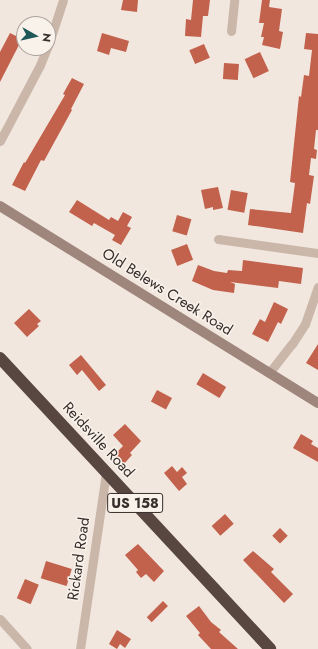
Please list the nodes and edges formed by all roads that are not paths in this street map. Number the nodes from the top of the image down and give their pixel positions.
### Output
1 (63, 0) edge
2 (234, 0) edge
3 (56, 22) edge
4 (231, 31) dead end
5 (44, 56) edge
6 (0, 141) edge
7 (0, 206) edge
8 (218, 239) dead end
9 (318, 253) edge
10 (318, 287) edge
11 (0, 358) edge
12 (269, 373) junction
13 (318, 403) edge
14 (106, 473) junction
15 (0, 619) edge
16 (27, 649) edge
17 (80, 649) edge
18 (270, 649) edge

1 - 3 street
2 - 4 street
5 - 6 street
7 - 12 street, Old Belews Creek Road
8 - 9 street
10 - 12 street
11 - 14 highway, Reidsville Road / US 158
12 - 13 street, Old Belews Creek Road
14 - 17 street, Rickard Road
14 - 18 highway, Reidsville Road / US 158
15 - 16 street

